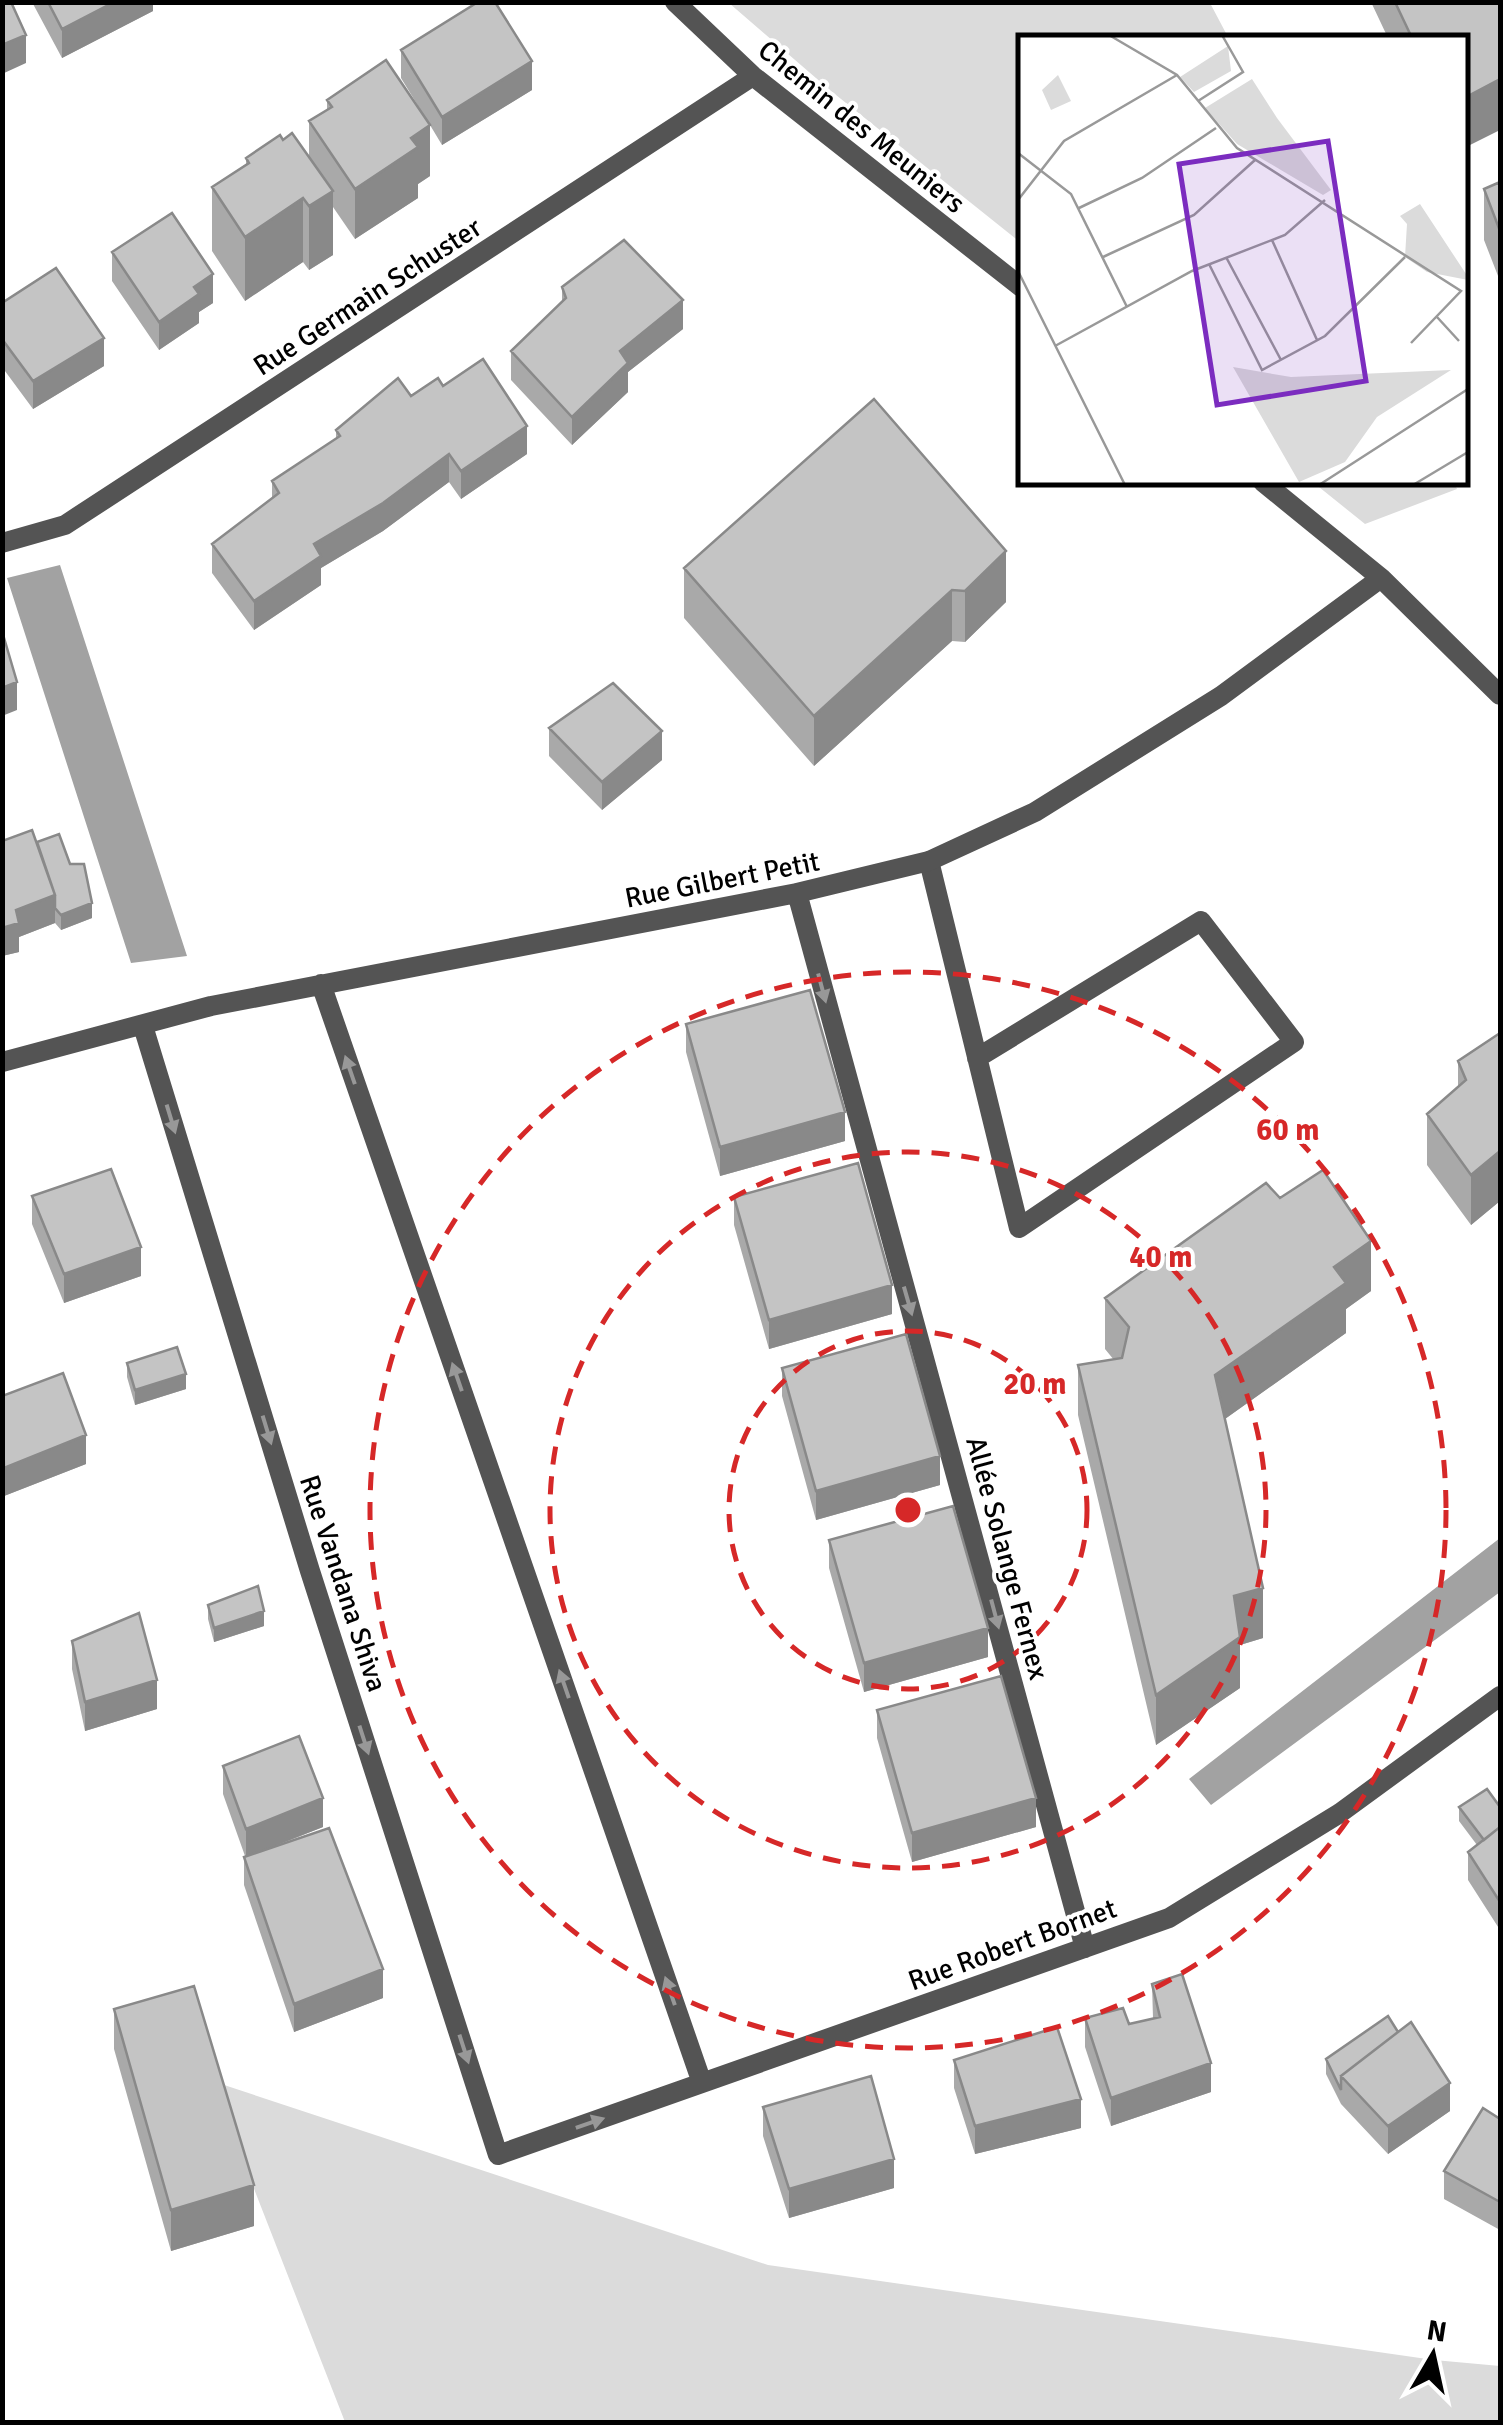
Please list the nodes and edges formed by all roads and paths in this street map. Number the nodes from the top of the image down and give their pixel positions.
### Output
1 (675, 2) edge
2 (752, 76) junction
3 (1018, 284) edge
4 (1267, 485) edge
5 (2, 543) edge
6 (1382, 578) junction
7 (1500, 694) edge
8 (930, 861) junction
9 (797, 894) junction
10 (321, 984) junction
11 (142, 1026) junction
12 (977, 1058) junction
13 (2, 1062) edge
14 (1500, 1696) edge
15 (1085, 1948) junction
16 (702, 2083) junction
17 (498, 2156) joint

1 - 2 street, Chemin des Meuniers
2 - 3 street, Chemin des Meuniers
2 - 5 street, Rue Germain Schuster
4 - 6 street
6 - 7 street
6 - 8 street, Rue Gilbert Petit
8 - 9 street, Rue Gilbert Petit
8 - 12 street
9 - 10 street, Rue Gilbert Petit
9 -> 15 street, Allée Solange Fernex
10 - 11 street, Rue Gilbert Petit
16 -> 10 street
11 - 13 street, Rue Gilbert Petit
11 -> 17 street, Rue Vandana Shiva
12 - 12 street
14 - 15 street, Rue Robert Bornet
15 - 16 street, Rue Robert Bornet
17 -> 16 street, Rue Robert Bornet

